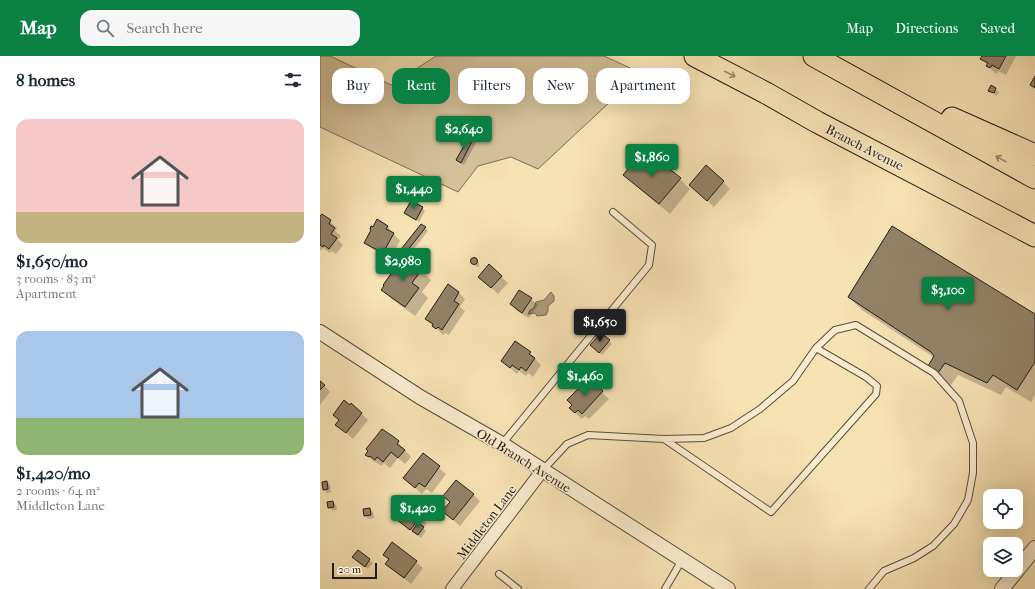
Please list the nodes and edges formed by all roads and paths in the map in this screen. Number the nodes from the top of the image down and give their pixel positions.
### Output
1 (696, 56) edge
2 (815, 56) edge
3 (1035, 155) edge
4 (886, 158) junction
5 (1035, 178) edge
6 (612, 212) dead end
7 (1035, 236) edge
8 (1035, 249) edge
9 (320, 332) edge
10 (816, 348) junction
11 (664, 439) junction
12 (502, 444) junction
13 (542, 471) junction
14 (1035, 548) edge
15 (682, 560) junction
16 (499, 574) dead end
17 (455, 588) edge
18 (518, 589) edge
19 (665, 589) edge
20 (728, 589) edge
21 (869, 589) edge
22 (1002, 589) edge

1 -> 4 highway, Branch Avenue
2 - 3 highway
5 -> 2 highway
4 - 7 highway, Branch Avenue
4 - 8 highway
6 - 12 lane
9 - 12 street, Old Branch Avenue
10 - 11 lane
10 - 11 lane
10 - 21 lane
11 - 13 lane
12 - 13 street, Old Branch Avenue
13 - 15 street, Old Branch Avenue
13 - 17 street, Middleton Lane
14 - 22 street
15 - 19 lane
15 - 20 street, Old Branch Avenue
16 - 18 lane

